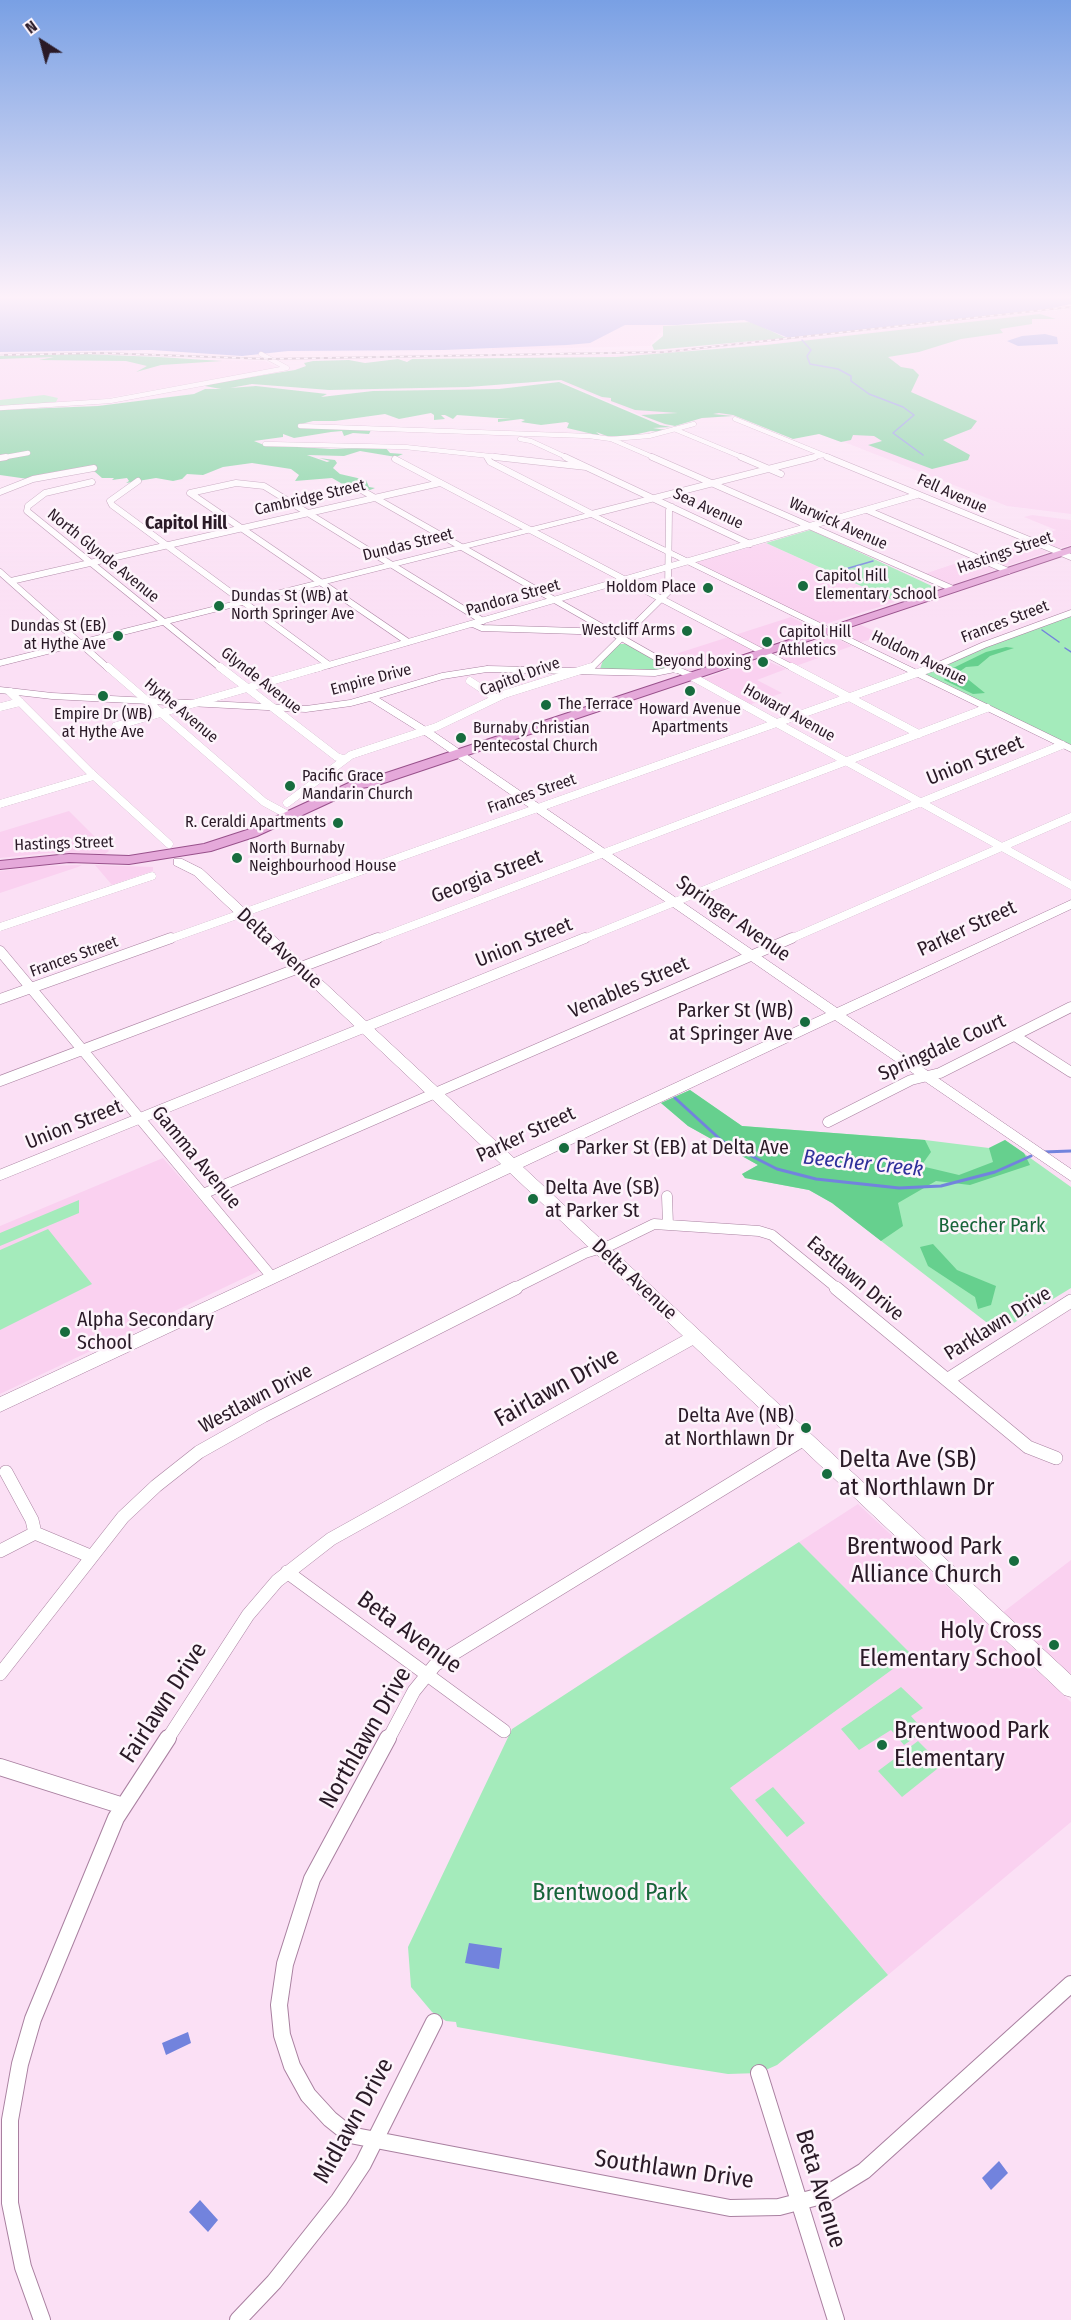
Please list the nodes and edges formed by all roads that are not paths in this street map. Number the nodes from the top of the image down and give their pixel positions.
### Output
1 (77, 403) edge
2 (0, 408) edge
3 (735, 419) dead end
4 (694, 424) dead end
5 (300, 426) dead end
6 (674, 429) junction
7 (506, 434) junction
8 (611, 439) junction
9 (265, 444) dead end
10 (28, 453) dead end
11 (823, 455) junction
12 (486, 456) junction
13 (0, 458) edge
14 (395, 459) dead end
15 (585, 467) junction
16 (94, 468) dead end
17 (769, 469) junction
18 (781, 474) dead end
19 (138, 481) dead end
20 (92, 482) dead end
21 (440, 483) junction
22 (712, 484) junction
23 (356, 487) dead end
24 (0, 492) edge
25 (917, 495) junction
26 (374, 498) junction
27 (654, 498) junction
28 (672, 507) junction
29 (867, 510) junction
30 (307, 513) junction
31 (592, 514) junction
32 (809, 527) junction
33 (239, 529) junction
34 (529, 530) junction
35 (750, 544) junction
36 (166, 546) junction
37 (462, 547) junction
38 (669, 552) junction
39 (1068, 554) edge
40 (688, 562) junction
41 (90, 563) junction
42 (392, 565) junction
43 (670, 568) junction
44 (1008, 571) junction
45 (0, 572) edge
46 (11, 581) junction
47 (623, 581) junction
48 (319, 583) junction
49 (953, 589) junction
50 (555, 601) junction
51 (662, 601) junction
52 (242, 602) junction
53 (1071, 613) edge
54 (483, 621) junction
55 (163, 622) junction
56 (473, 624) junction
57 (827, 630) junction
58 (612, 632) junction
59 (623, 638) junction
60 (408, 642) junction
61 (80, 643) junction
62 (761, 653) junction
63 (0, 663) edge
64 (329, 665) junction
65 (676, 669) junction
66 (582, 670) junction
67 (660, 673) junction
68 (916, 674) junction
69 (691, 676) junction
70 (470, 681) dead end
71 (0, 682) edge
72 (671, 683) junction
73 (248, 688) junction
74 (134, 690) junction
75 (5, 691) edge
76 (371, 697) junction
77 (496, 698) junction
78 (848, 698) junction
79 (120, 699) junction
80 (146, 700) junction
81 (20, 702) junction
82 (193, 704) junction
83 (0, 707) edge
84 (272, 708) junction
85 (987, 708) junction
86 (160, 713) junction
87 (777, 723) junction
88 (116, 726) dead end
89 (424, 732) junction
90 (919, 734) junction
91 (1067, 747) edge
92 (457, 753) junction
93 (344, 759) junction
94 (846, 761) junction
95 (94, 776) junction
96 (920, 802) junction
97 (1, 803) edge
98 (537, 808) junction
99 (287, 809) junction
100 (303, 813) junction
101 (1071, 817) edge
102 (169, 844) dead end
103 (1001, 847) junction
104 (602, 853) junction
105 (129, 860) junction
106 (0, 865) edge
107 (199, 865) junction
108 (152, 876) dead end
109 (1071, 885) edge
110 (674, 902) junction
111 (1071, 903) edge
112 (241, 914) junction
113 (0, 927) edge
114 (0, 951) edge
115 (750, 955) junction
116 (299, 968) junction
117 (32, 988) junction
118 (0, 999) edge
119 (1071, 1007) edge
120 (835, 1014) junction
121 (363, 1028) junction
122 (1015, 1036) junction
123 (83, 1050) junction
124 (1071, 1072) edge
125 (926, 1077) junction
126 (0, 1081) edge
127 (432, 1093) junction
128 (139, 1119) junction
129 (828, 1122) dead end
130 (510, 1166) junction
131 (0, 1174) edge
132 (1071, 1176) edge
133 (202, 1194) junction
134 (667, 1196) dead end
135 (668, 1225) junction
136 (600, 1248) junction
137 (272, 1277) junction
138 (1068, 1308) edge
139 (694, 1337) junction
140 (946, 1380) junction
141 (0, 1405) edge
142 (804, 1439) junction
143 (1056, 1458) dead end
144 (6, 1472) dead end
145 (35, 1533) junction
146 (0, 1551) edge
147 (90, 1556) junction
148 (287, 1572) junction
149 (0, 1674) edge
150 (426, 1674) junction
151 (1071, 1689) edge
152 (504, 1731) dead end
153 (0, 1767) edge
154 (123, 1806) junction
155 (1071, 1984) edge
156 (434, 2022) dead end
157 (759, 2073) dead end
158 (374, 2141) junction
159 (800, 2203) junction
160 (42, 2320) edge
161 (238, 2320) edge
162 (836, 2320) edge

1 - 2 street
3 - 11 street, Fell Avenue
4 - 6 street
5 - 7 street
6 - 8 street
6 - 17 street
7 - 8 street
7 - 15 street, Sea Avenue
8 - 22 street, Warwick Avenue
9 - 12 street
10 - 13 street
11 - 17 street, Dundas Street
11 - 25 street, Fell Avenue
12 - 15 street
12 - 31 street
14 - 21 street
15 - 27 street, Sea Avenue
16 - 24 street
17 - 18 street
17 - 22 street, Dundas Street
19 - 36 street
20 - 41 street, North Glynde Avenue
21 - 26 street, Cambridge Street
21 - 34 street
22 - 27 street, Dundas Street
22 - 32 street, Warwick Avenue
23 - 26 street, Howard Avenue
25 - 29 street, Pandora Street
25 - 39 street, Fell Avenue
26 - 30 street, Cambridge Street
26 - 37 street, Howard Avenue
27 - 28 street, Sea Avenue
27 - 31 street, Dundas Street
28 - 35 street, Sea Avenue
28 - 38 street
29 - 32 street, Pandora Street
29 - 44 street
30 - 33 street, Cambridge Street
30 - 33 street
30 - 42 street
31 - 34 street, Dundas Street
31 - 38 street, Holdom Avenue
32 - 35 street, Pandora Street
32 - 49 street, Warwick Avenue
33 - 36 street, Cambridge Street
33 - 48 street
34 - 37 street, Dundas Street
34 - 47 street
35 - 40 street, Pandora Street
36 - 41 street, Cambridge Street
36 - 52 street
37 - 42 street, Dundas Street
37 - 50 street, Howard Avenue
38 - 40 street, Holdom Avenue
38 - 43 street
39 - 44 main road, Hastings Street
40 - 43 street, Pandora Street
40 - 57 street, Holdom Avenue
41 - 46 street, Cambridge Street
41 - 55 street, North Glynde Avenue
42 - 48 street, Dundas Street
42 - 54 street
43 - 47 street, Pandora Street
43 - 51 street
44 - 49 main road, Hastings Street
45 - 46 street, Hythe Avenue
46 - 61 street, Hythe Avenue
47 - 50 street, Pandora Street
47 - 51 street
48 - 52 street, Dundas Street
48 - 60 street
49 - 57 main road, Hastings Street
50 - 54 street, Pandora Street
50 - 58 street, Howard Avenue
51 - 59 street, Capitol Drive
51 - 62 street
52 - 55 street, Dundas Street
52 - 64 street
53 - 68 street, Frances Street
54 - 56 street, Pandora Street
55 - 61 street, Dundas Street
55 - 73 street, Glynde Avenue
56 - 58 street
56 - 60 street, Pandora Street
57 - 62 main road, Hastings Street
57 - 68 street, Holdom Avenue
58 - 59 street, Howard Avenue
59 - 65 street, Howard Avenue
59 - 66 street, Capitol Drive
60 - 64 street, Pandora Street
61 - 63 street, Dundas Street
61 - 74 street, Hythe Avenue
62 - 69 main road, Hastings Street
62 - 78 street
64 - 73 street, Pandora Street
65 - 67 street, Empire Drive
65 - 69 street, Howard Avenue
66 - 67 street, Empire Drive
66 - 76 street, Empire Drive
66 - 77 street, Capitol Drive
67 - 72 main road
68 - 78 street, Frances Street
68 - 85 street, Holdom Avenue
69 - 72 main road, Hastings Street
69 - 87 street, Howard Avenue
70 - 77 street
71 - 75 street
72 - 92 main road, Hastings Street
73 - 82 street, Pandora Street
73 - 84 street, Glynde Avenue
74 - 79 street
74 - 80 street, Hythe Avenue
75 - 79 street, Empire Drive
75 - 81 street
76 - 84 street, Empire Drive
76 - 89 street, Springer Avenue
77 - 89 street, Capitol Drive
78 - 87 street, Frances Street
78 - 90 street
79 - 80 street, Empire Drive
80 - 82 street, Empire Drive
80 - 86 street, Hythe Avenue
81 - 83 street
81 - 95 street
82 - 84 street, Empire Drive
82 - 86 street, Pandora Street
84 - 93 street, Glynde Avenue
85 - 90 street, Georgia Street
85 - 91 street, Holdom Avenue
86 - 88 street, Pandora Street
86 - 99 street, Hythe Avenue
87 - 94 street, Howard Avenue
87 - 98 street, Frances Street
89 - 92 street, Springer Avenue
89 - 93 street, Capitol Drive
90 - 94 street, Georgia Street
91 - 96 street, Union Street
92 - 98 street, Springer Avenue
92 - 100 main road, Hastings Street
93 - 99 street, Capitol Drive
94 - 96 street, Howard Avenue
94 - 104 street, Georgia Street
95 - 97 street
95 - 102 street
96 - 103 street, Howard Avenue
96 - 110 street, Union Street
98 - 104 street, Springer Avenue
98 - 112 street, Frances Street
99 - 100 main road, Hastings Street
99 - 105 main road, Hastings Street
100 - 107 main road, Hastings Street
101 - 103 street, Venables Street
103 - 109 street, Howard Avenue
103 - 115 street, Venables Street
104 - 110 street, Springer Avenue
104 - 116 street, Georgia Street
105 - 106 main road, Hastings Street
105 - 107 main road, Hastings Street
107 - 112 street, Delta Avenue
108 - 113 street
110 - 115 street, Springer Avenue
110 - 121 street, Union Street
111 - 120 street, Parker Street
112 - 116 street, Delta Avenue
112 - 117 street, Frances Street
114 - 117 street, Gamma Avenue
115 - 120 street, Springer Avenue
115 - 127 street, Venables Street
116 - 121 street, Delta Avenue
116 - 123 street, Georgia Street
117 - 118 street, Frances Street
117 - 123 street, Gamma Avenue
119 - 122 street, Springdale Court
120 - 125 street, Springer Avenue
120 - 130 street, Parker Street
121 - 127 street, Delta Avenue
121 - 128 street, Union Street
122 - 124 street
122 - 125 street, Springdale Court
123 - 126 street, Georgia Street
123 - 128 street, Gamma Avenue
125 - 129 street, Springdale Court
125 - 132 street, Springer Avenue
127 - 130 street, Delta Avenue
127 - 133 street, Venables Street
128 - 131 street, Union Street
128 - 133 street, Gamma Avenue
130 - 136 street, Delta Avenue
130 - 137 street, Parker Street
133 - 137 street, Gamma Avenue
134 - 135 street
135 - 136 street, Eastlawn Drive
135 - 140 street, Eastlawn Drive
136 - 139 street, Delta Avenue
136 - 147 street, Westlawn Drive
137 - 141 street, Parker Street
138 - 140 street, Parklawn Drive
139 - 142 street, Delta Avenue
139 - 148 street, Fairlawn Drive
140 - 143 street, Eastlawn Drive
142 - 150 street, Northlawn Drive
142 - 151 street, Delta Avenue
144 - 145 street
145 - 146 street
145 - 147 street
147 - 149 street, Westlawn Drive
148 - 150 street, Beta Avenue
148 - 154 street, Fairlawn Drive
150 - 152 street, Beta Avenue
150 - 158 street, Northlawn Drive
153 - 154 street
154 - 160 street, Fairlawn Drive
155 - 159 street, Southlawn Drive
156 - 158 street, Midlawn Drive
157 - 159 street, Beta Avenue
158 - 159 street, Southlawn Drive
158 - 161 street, Midlawn Drive
159 - 162 street, Beta Avenue

